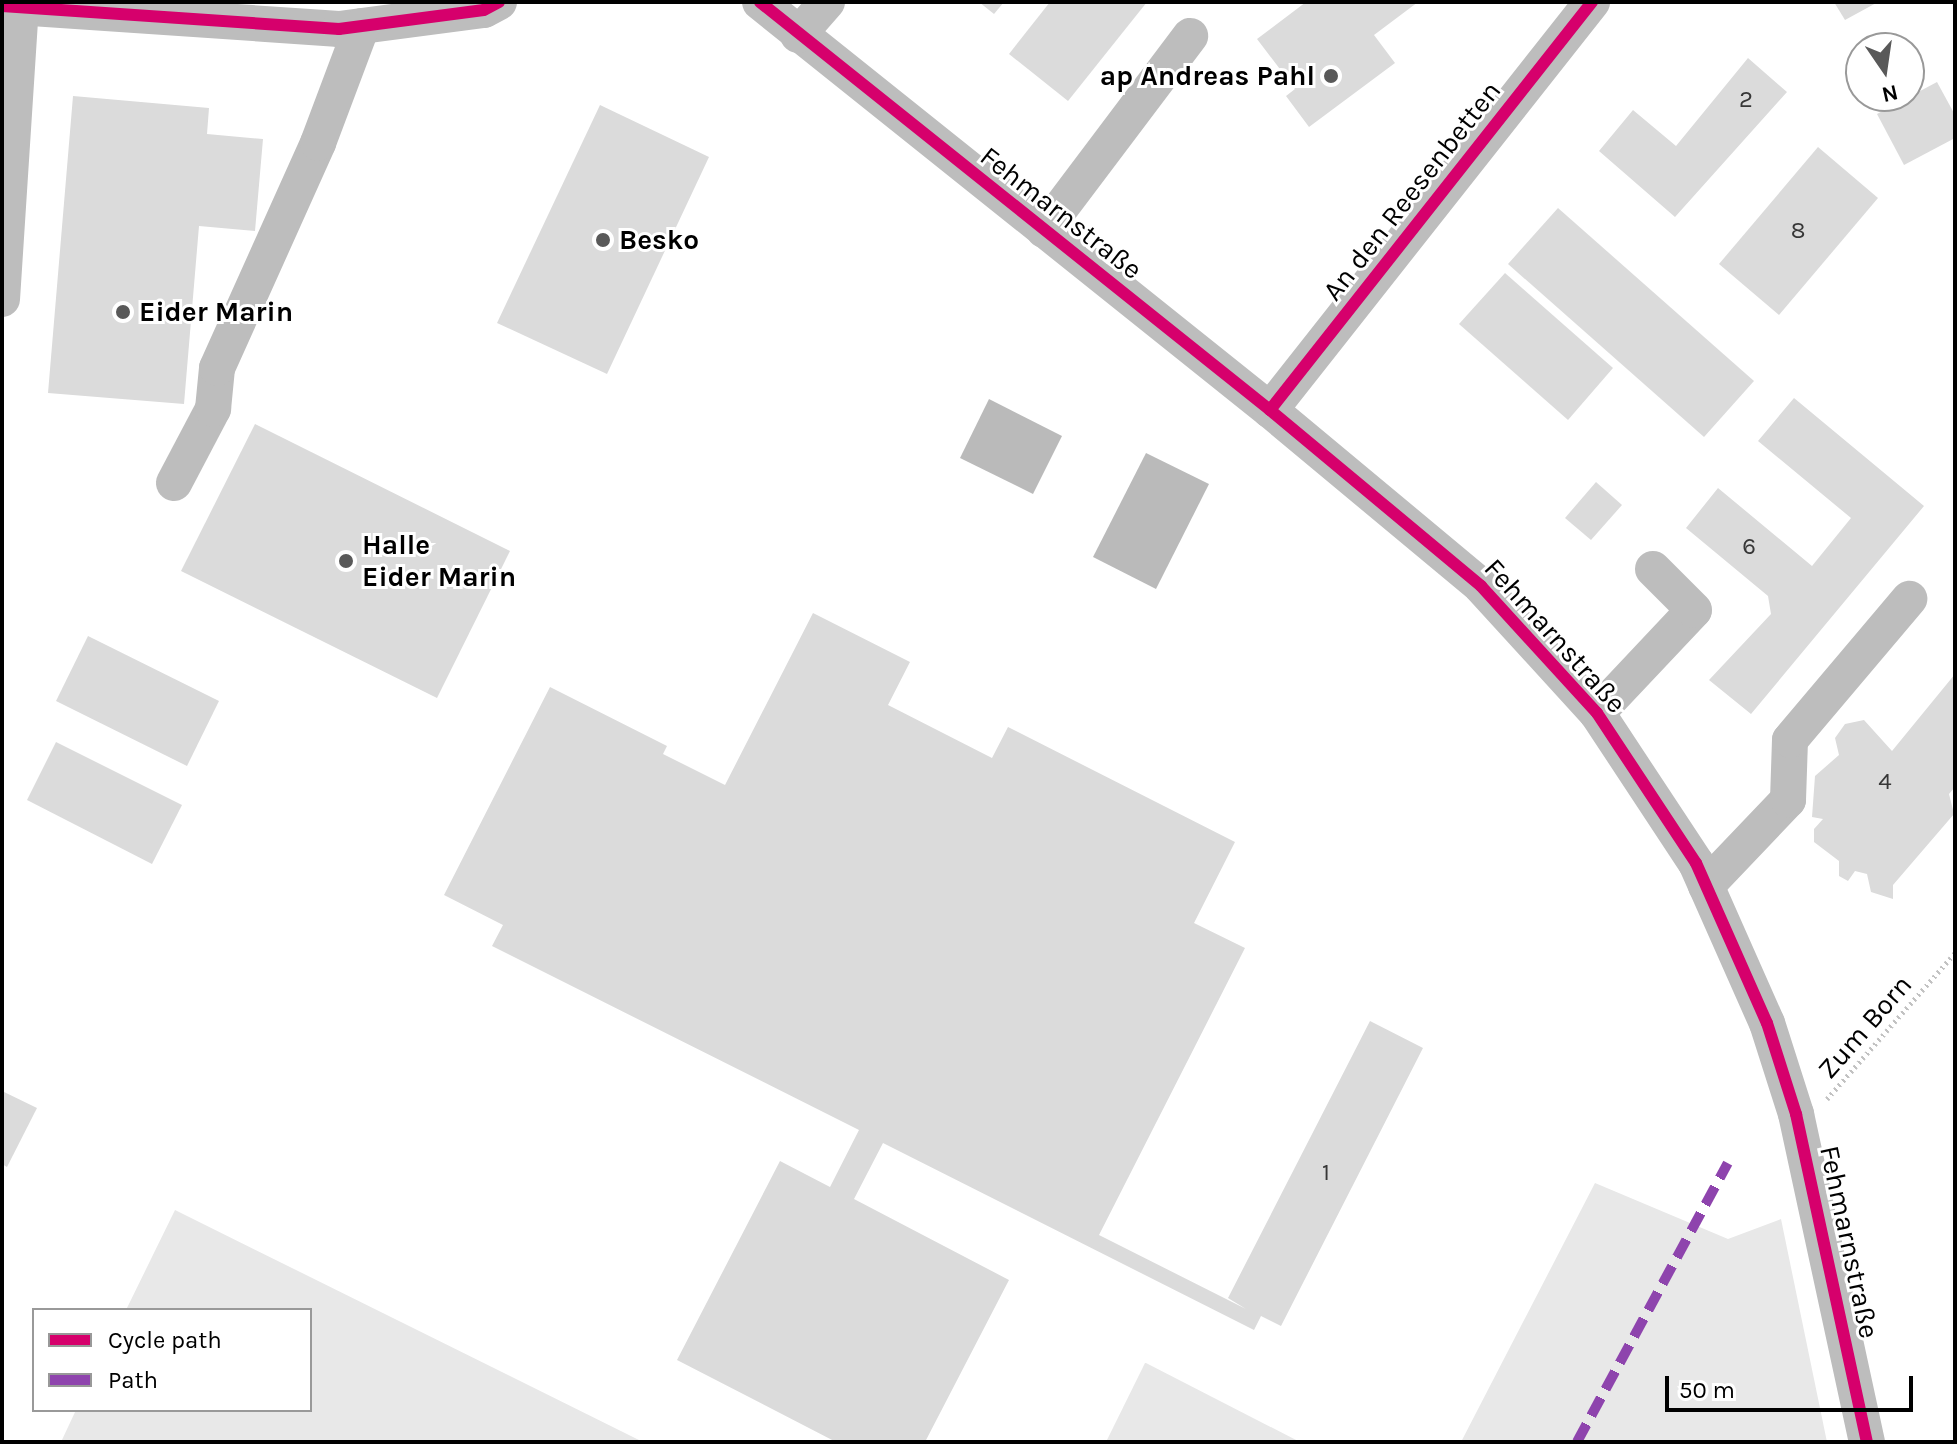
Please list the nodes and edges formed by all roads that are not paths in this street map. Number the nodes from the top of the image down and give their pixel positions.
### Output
1 (499, 2) edge
2 (760, 2) edge
3 (827, 2) edge
4 (1592, 2) edge
5 (12, 8) edge
6 (362, 26) junction
7 (798, 35) junction
8 (1190, 36) dead end
9 (1044, 230) junction
10 (2, 299) edge
11 (1270, 410) junction
12 (174, 483) dead end
13 (1653, 569) dead end
14 (1909, 599) dead end
15 (1597, 713) junction
16 (1706, 886) junction
17 (1867, 1442) edge

1 - 6 street
2 - 7 street, Fehmarnstraße
3 - 7 street
4 - 11 street, An den Reesenbetten
5 - 6 street
5 - 10 street
6 - 12 street
7 - 9 street, Fehmarnstraße
8 - 9 street
9 - 11 street, Fehmarnstraße
11 - 15 street, Fehmarnstraße
13 - 15 street
14 - 16 street
15 - 16 street, Fehmarnstraße
16 - 17 street, Fehmarnstraße

